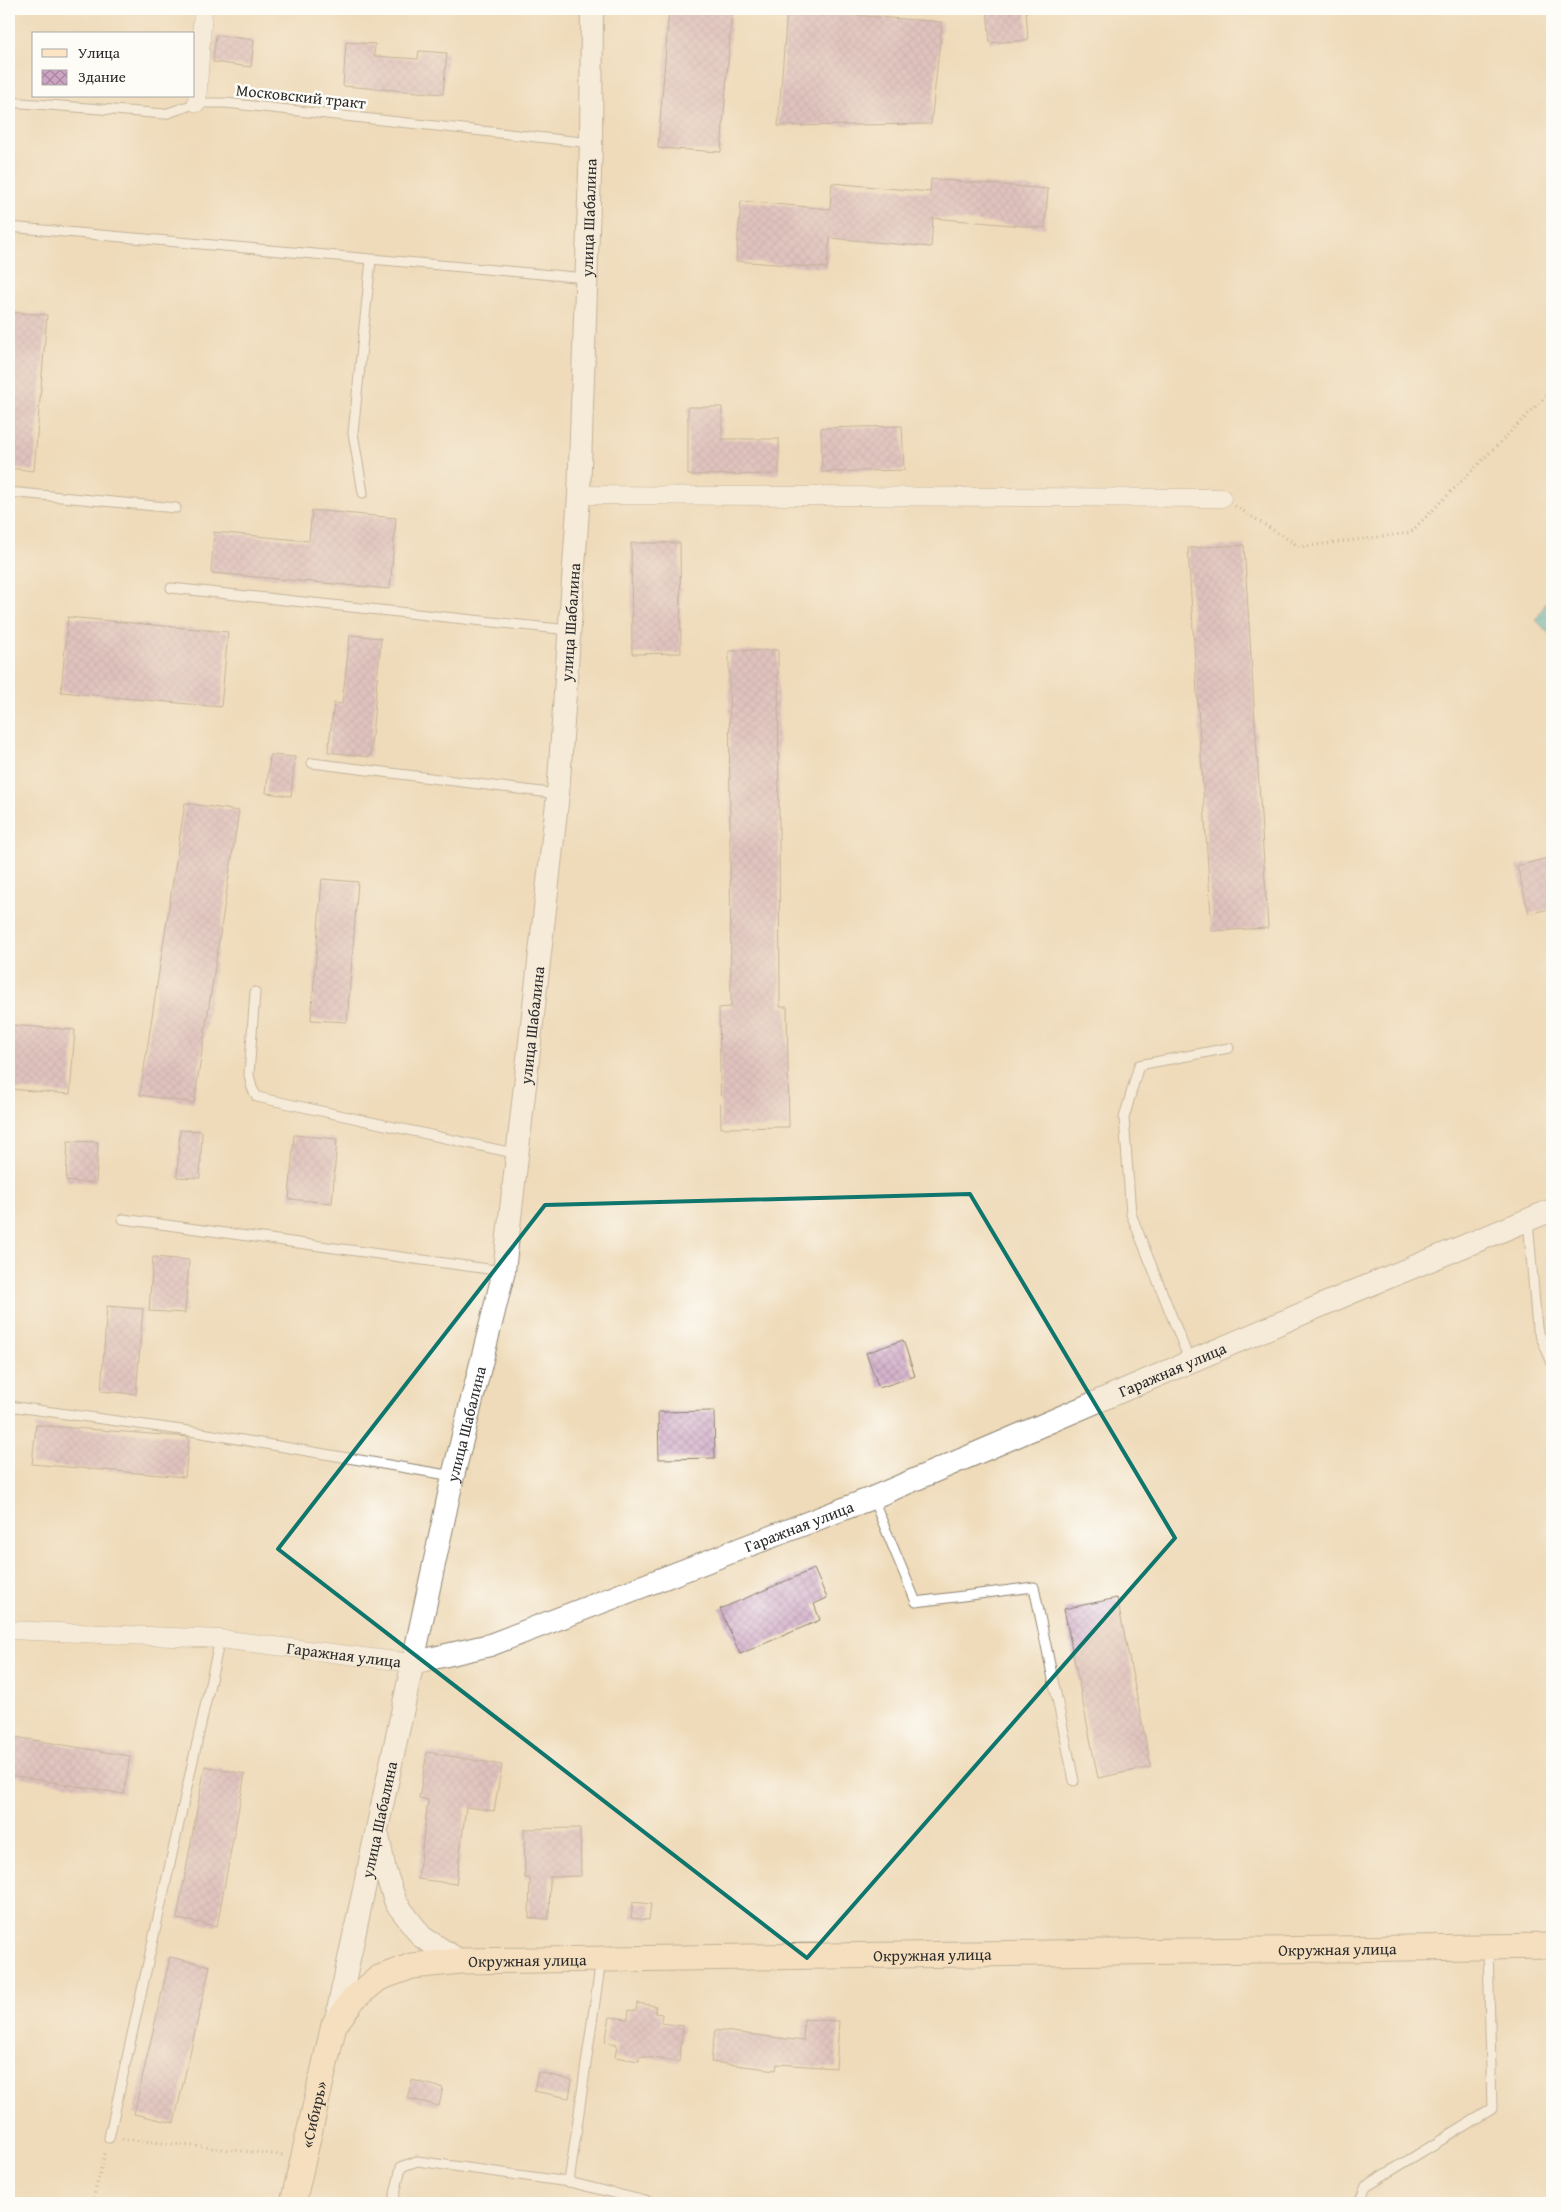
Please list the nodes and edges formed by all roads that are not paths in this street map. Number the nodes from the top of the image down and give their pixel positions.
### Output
1 (203, 9) edge
2 (592, 9) edge
3 (9, 102) edge
4 (197, 103) junction
5 (590, 143) junction
6 (9, 227) edge
7 (371, 260) junction
8 (586, 278) junction
9 (9, 492) edge
10 (363, 493) dead end
11 (580, 495) junction
12 (1222, 498) road end
13 (176, 508) dead end
14 (171, 588) dead end
15 (569, 630) junction
16 (312, 763) dead end
17 (558, 794) junction
18 (255, 992) dead end
19 (1229, 1048) dead end
20 (518, 1154) junction
21 (1552, 1210) edge
22 (123, 1219) dead end
23 (1528, 1220) junction
24 (504, 1271) junction
25 (1190, 1362) junction
26 (1552, 1363) edge
27 (9, 1406) edge
28 (453, 1476) junction
29 (872, 1498) junction
30 (9, 1630) edge
31 (220, 1639) junction
32 (412, 1663) junction
33 (1074, 1780) dead end
34 (376, 1827) junction
35 (1552, 1946) edge
36 (1488, 1947) junction
37 (601, 1959) junction
38 (460, 1961) junction
39 (334, 2025) junction
40 (109, 2138) road end
41 (569, 2182) junction
42 (292, 2203) edge
43 (393, 2203) edge
44 (654, 2203) edge
45 (1359, 2203) edge

1 - 4 street
2 - 5 street, улица Шабалина
3 - 4 lane, Московский тракт
4 - 5 lane, Московский тракт
5 - 8 street, улица Шабалина
6 - 7 lane
7 - 8 lane
7 - 10 lane
8 - 11 street, улица Шабалина
9 - 13 lane
11 - 12 street
11 - 15 street, улица Шабалина
14 - 15 lane
15 - 17 street, улица Шабалина
16 - 17 lane
17 - 20 street, улица Шабалина
18 - 20 lane
19 - 25 lane
20 - 24 street, улица Шабалина
21 - 23 street, Гаражная улица
22 - 24 lane
23 - 25 street, Гаражная улица
23 - 26 lane
24 - 28 street, улица Шабалина
25 - 29 street, Гаражная улица
27 - 28 lane
28 - 32 street, улица Шабалина
29 - 32 street, Гаражная улица
29 - 33 lane
30 - 31 street, Гаражная улица
31 - 32 street, Гаражная улица
31 - 40 lane
32 - 34 street, улица Шабалина
34 - 38 street
34 - 39 street, улица Шабалина
35 - 36 main road, Окружная улица
36 - 37 main road, Окружная улица
36 - 45 lane
37 - 38 main road, Окружная улица
37 - 41 lane
38 - 39 main road, Окружная улица
39 - 42 main road, «Сибирь»
41 - 43 lane
41 - 44 lane

